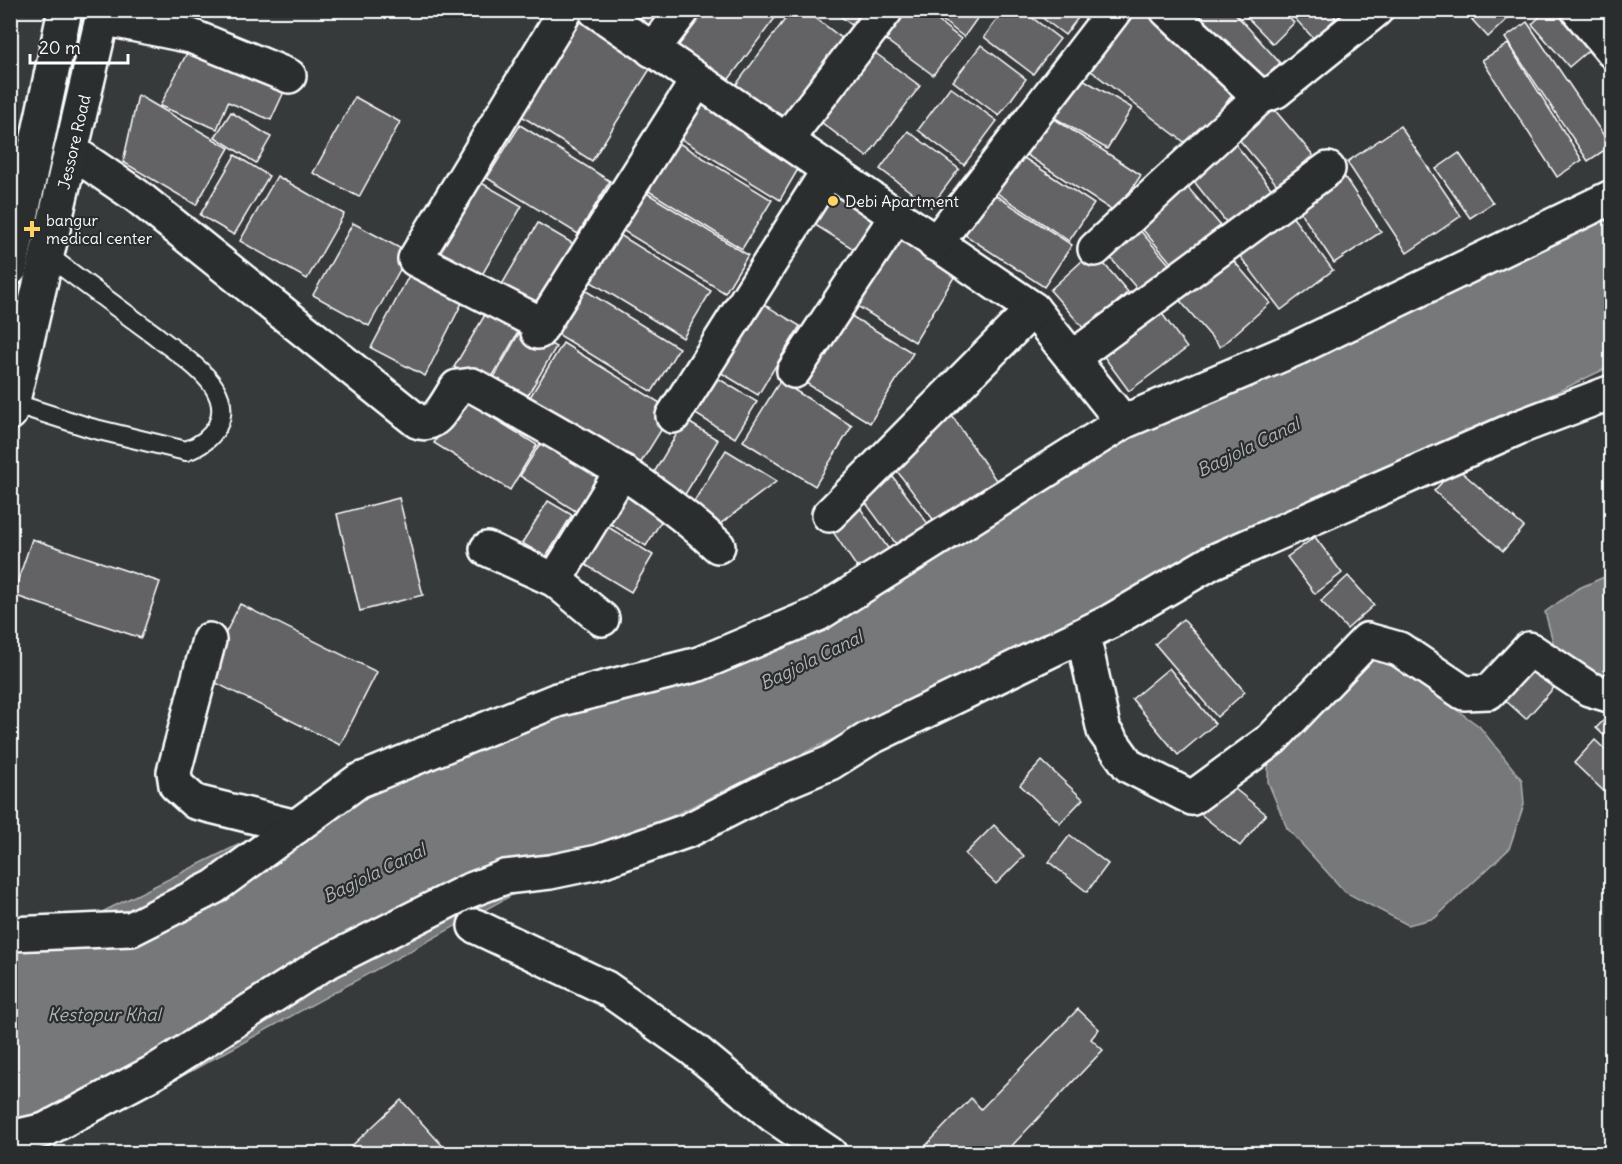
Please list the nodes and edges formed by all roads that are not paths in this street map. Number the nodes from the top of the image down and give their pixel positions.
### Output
1 (66, 10) edge
2 (566, 10) edge
3 (595, 10) edge
4 (683, 10) edge
5 (886, 10) edge
6 (1115, 10) edge
7 (1167, 10) edge
8 (1376, 10) edge
9 (1578, 10) edge
10 (103, 14) edge
11 (1610, 46) edge
12 (652, 50) junction
13 (289, 76) dead end
14 (697, 81) junction
15 (1260, 96) junction
16 (786, 140) junction
17 (71, 151) junction
18 (1328, 169) dead end
19 (828, 171) junction
20 (1611, 197) edge
21 (896, 217) junction
22 (935, 243) junction
23 (1095, 249) dead end
24 (47, 255) junction
25 (10, 269) edge
26 (1033, 309) junction
27 (1072, 358) junction
28 (795, 371) dead end
29 (1611, 392) edge
30 (12, 408) edge
31 (673, 416) dead end
32 (1123, 422) junction
33 (622, 471) junction
34 (829, 515) dead end
35 (718, 546) dead end
36 (487, 549) dead end
37 (555, 580) junction
38 (602, 619) dead end
39 (1083, 635) junction
40 (209, 640) dead end
41 (1611, 693) edge
42 (296, 827) junction
43 (475, 926) dead end
44 (10, 934) edge
45 (10, 1138) edge
46 (830, 1154) edge

1 - 25 street
2 - 14 street
3 - 12 street
4 - 12 street
5 - 16 street
6 - 22 street
7 - 15 street
8 - 15 street
9 - 11 street
10 - 13 street
10 - 17 street, Jessore Road
12 - 14 street
14 - 16 street
15 - 23 street
16 - 19 street
17 - 24 street, Jessore Road
17 - 33 street
18 - 27 street
19 - 21 street
19 - 31 street
20 - 32 street
21 - 22 street
21 - 28 street
22 - 26 street
24 - 30 street, Jessore Road
24 - 30 lane
26 - 27 street
26 - 34 street
27 - 32 street
29 - 39 street
32 - 42 street
33 - 35 street
33 - 37 street
36 - 37 street
37 - 38 street
39 - 41 street
39 - 45 street
40 - 42 street
42 - 44 street
43 - 46 street

